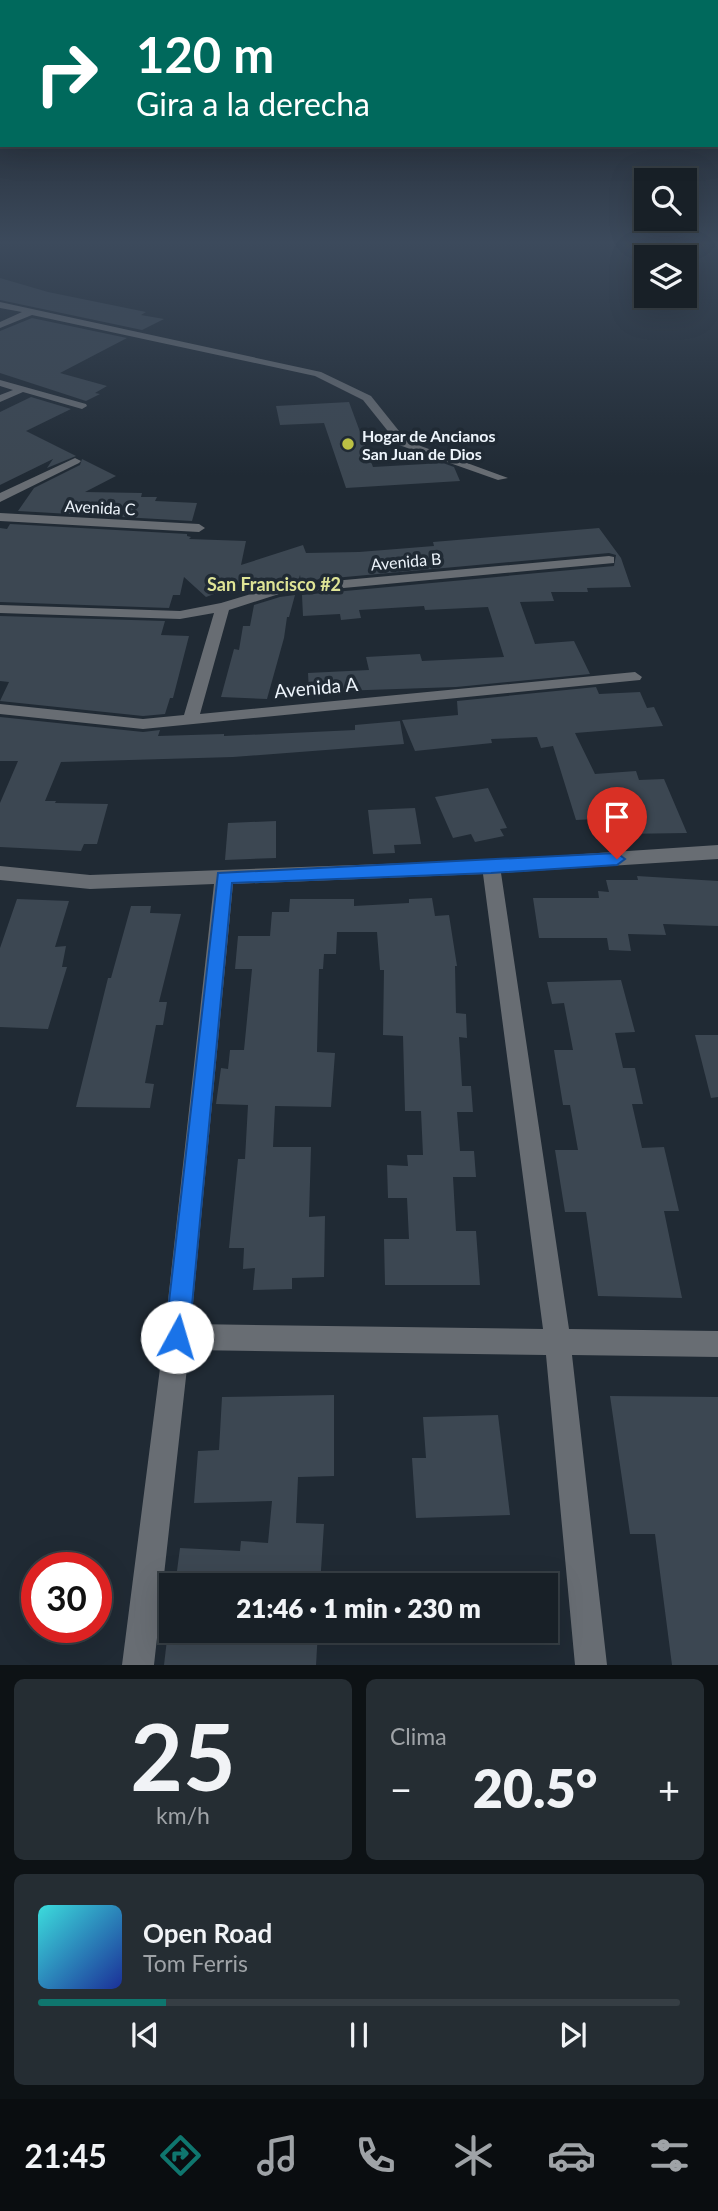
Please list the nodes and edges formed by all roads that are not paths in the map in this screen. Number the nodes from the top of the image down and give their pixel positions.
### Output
1 (70, 321) edge
2 (0, 383) edge
3 (22, 389) junction
4 (0, 399) edge
5 (82, 406) dead end
6 (75, 461) dead end
7 (502, 478) dead end
8 (0, 498) edge
9 (0, 517) edge
10 (199, 528) dead end
11 (609, 561) dead end
12 (223, 607) junction
13 (0, 608) edge
14 (635, 677) dead end
15 (0, 709) edge
16 (191, 718) junction
17 (718, 852) edge
18 (491, 867) junction
19 (0, 873) edge
20 (224, 877) junction
21 (177, 1337) junction
22 (558, 1342) junction
23 (718, 1344) edge
24 (138, 1665) edge
25 (591, 1665) edge

1 - 7 street
2 - 3 street
3 - 4 street
3 - 5 street
6 - 8 street
9 - 10 street, Avenida C
11 - 12 street, Avenida B
12 - 13 street, Avenida B
12 - 16 street
14 - 16 street, Avenida A
15 - 16 street, Avenida A
17 - 18 street
18 - 20 street
18 - 22 street
19 - 20 street
20 - 21 street
21 - 22 street
21 - 24 street
22 - 23 street
22 - 25 street

